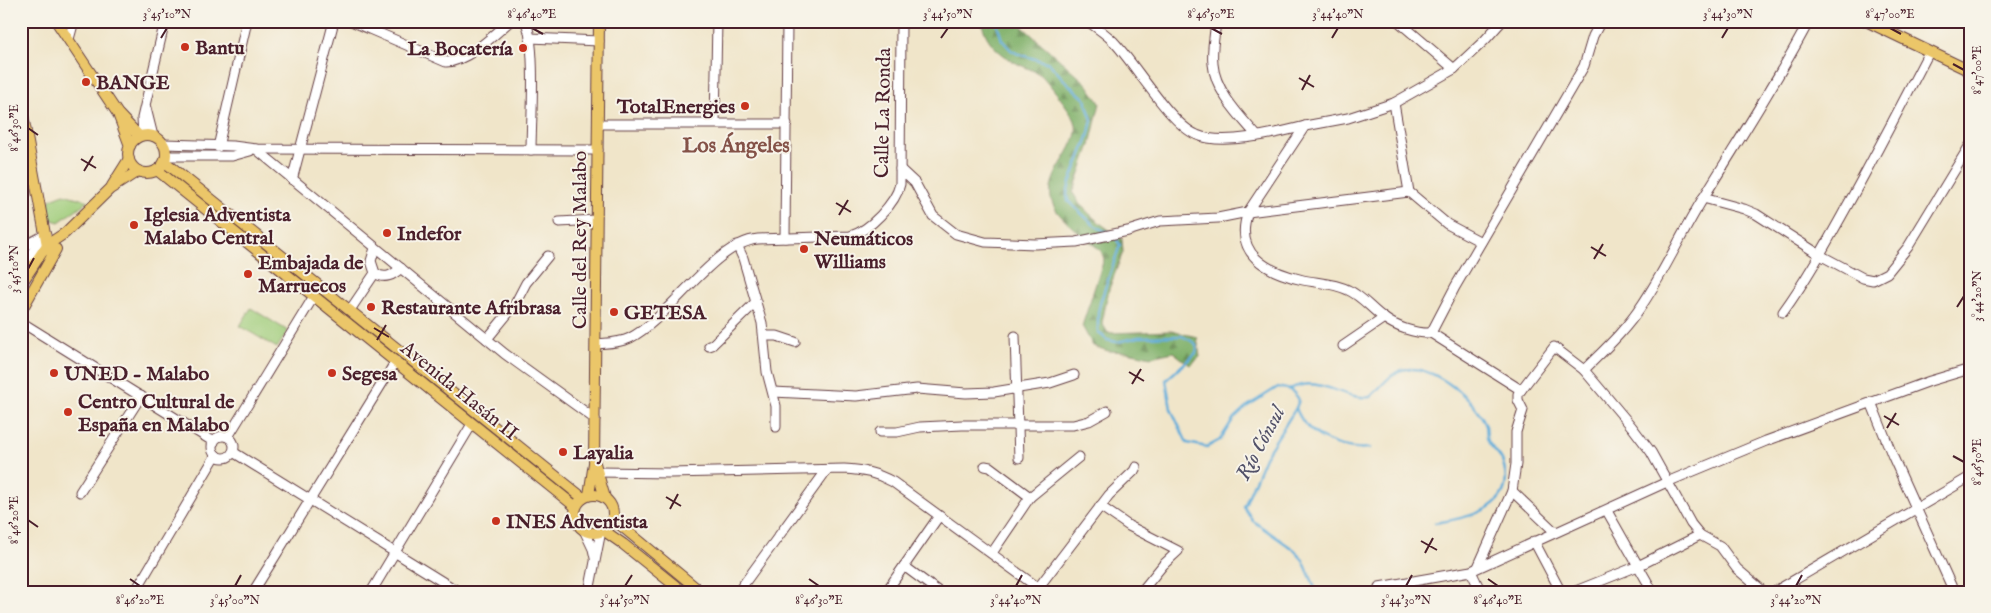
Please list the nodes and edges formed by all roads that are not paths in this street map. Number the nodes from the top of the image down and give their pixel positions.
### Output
1 (56, 21) edge
2 (74, 21) edge
3 (164, 21) edge
4 (247, 21) edge
5 (334, 21) edge
6 (351, 21) edge
7 (510, 21) edge
8 (525, 21) edge
9 (599, 21) edge
10 (717, 21) edge
11 (787, 21) edge
12 (901, 21) edge
13 (1087, 21) edge
14 (1216, 21) edge
15 (1398, 21) edge
16 (1502, 21) edge
17 (1601, 21) edge
18 (1809, 21) edge
19 (1866, 21) edge
20 (530, 38) junction
21 (69, 39) junction
22 (599, 41) junction
23 (1929, 52) junction
24 (1454, 69) junction
25 (1970, 71) edge
26 (1394, 103) junction
27 (21, 105) edge
28 (118, 114) junction
29 (598, 124) junction
30 (715, 124) junction
31 (787, 124) junction
32 (1305, 126) junction
33 (145, 136) junction
34 (1257, 136) junction
35 (164, 144) junction
36 (1970, 145) edge
37 (130, 146) junction
38 (218, 146) junction
39 (256, 149) junction
40 (301, 149) junction
41 (531, 150) junction
42 (598, 150) junction
43 (129, 159) junction
44 (165, 159) junction
45 (900, 169) junction
46 (157, 170) junction
47 (138, 171) junction
48 (292, 180) junction
49 (915, 183) junction
50 (900, 184) junction
51 (110, 189) junction
52 (1409, 192) junction
53 (1703, 198) junction
54 (1248, 212) junction
55 (596, 220) junction
56 (559, 222) dead end
57 (65, 233) junction
58 (785, 238) junction
59 (47, 240) junction
60 (1481, 242) junction
61 (737, 245) junction
62 (22, 248) edge
63 (375, 248) junction
64 (52, 255) junction
65 (1820, 255) junction
66 (548, 256) dead end
67 (21, 266) edge
68 (401, 268) junction
69 (375, 274) junction
70 (21, 284) edge
71 (314, 296) junction
72 (756, 302) junction
73 (350, 310) junction
74 (21, 311) edge
75 (1782, 312) dead end
76 (1384, 318) junction
77 (21, 322) edge
78 (1431, 332) junction
79 (764, 336) junction
80 (1015, 336) dead end
81 (487, 339) junction
82 (795, 342) dead end
83 (596, 344) junction
84 (709, 346) dead end
85 (1343, 346) dead end
86 (396, 361) junction
87 (1970, 369) edge
88 (1584, 370) junction
89 (1074, 375) dead end
90 (1016, 389) junction
91 (1521, 390) junction
92 (773, 392) junction
93 (140, 396) junction
94 (1871, 402) junction
95 (1107, 411) dead end
96 (595, 419) junction
97 (472, 424) junction
98 (1018, 425) junction
99 (776, 427) dead end
100 (880, 432) dead end
101 (228, 437) junction
102 (214, 442) junction
103 (233, 452) junction
104 (216, 455) junction
105 (1079, 457) dead end
106 (1019, 458) dead end
107 (594, 460) junction
108 (984, 466) dead end
109 (1136, 467) dead end
110 (826, 471) junction
111 (598, 472) junction
112 (1970, 477) edge
113 (1666, 482) junction
114 (1512, 491) junction
115 (80, 492) dead end
116 (586, 496) junction
117 (1030, 497) junction
118 (605, 498) junction
119 (310, 500) junction
120 (1100, 506) junction
121 (576, 508) junction
122 (1916, 508) junction
123 (1607, 511) junction
124 (939, 516) junction
125 (612, 518) junction
126 (584, 530) junction
127 (602, 531) junction
128 (1555, 532) junction
129 (1700, 535) junction
130 (1534, 541) junction
131 (395, 552) junction
132 (992, 553) junction
133 (595, 558) junction
134 (904, 566) junction
135 (1638, 566) junction
136 (1475, 569) junction
137 (1379, 587) dead end
138 (1039, 590) edge
139 (1776, 591) edge
140 (135, 592) edge
141 (253, 592) edge
142 (371, 592) edge
143 (459, 592) edge
144 (589, 592) edge
145 (683, 592) edge
146 (701, 592) edge
147 (738, 592) edge
148 (886, 592) edge
149 (940, 592) edge
150 (1141, 592) edge
151 (1481, 592) edge
152 (1561, 592) edge
153 (1573, 592) edge
154 (1653, 592) edge
155 (1764, 592) edge
156 (1954, 592) edge

1 - 21 main road
2 - 21 street
3 - 33 street
4 - 38 street
5 - 40 street
6 - 7 street
8 - 20 street
9 - 22 main road, Calle del Rey Malabo
10 - 30 street
11 - 31 street
12 - 45 street, Calle La Ronda
13 - 34 street
14 - 34 street
15 - 24 street
16 - 24 street
17 - 60 street
18 - 53 street
19 - 23 main road
20 - 22 street
20 - 41 street
21 - 28 main road
22 - 29 main road, Calle del Rey Malabo
23 - 25 main road
23 - 65 street
24 - 26 street
26 - 32 street
26 - 52 street
27 - 59 main road
28 - 33 main road
28 - 37 main road
29 - 30 street
29 - 42 main road, Calle del Rey Malabo
30 - 31 street
31 - 58 street
32 - 34 street
32 - 54 street
33 - 35 main road
33 - 37 main road
35 - 38 street
35 - 44 main road
36 - 65 street
37 - 43 main road
38 - 39 street
39 - 40 street
39 - 44 street
39 - 48 street
40 - 41 street
40 - 48 street
41 - 42 street
42 - 55 main road, Calle del Rey Malabo
43 - 47 main road
43 - 51 main road
44 - 46 main road
44 - 73 main road, Avenida Hasán II
45 - 49 street
45 - 50 street, Calle La Ronda
46 - 47 main road
46 - 71 main road, Avenida Hasán II
47 - 51 main road
48 - 63 street
49 - 50 street
49 - 54 street
50 - 58 street, Calle La Ronda
51 - 57 main road
52 - 54 street
52 - 60 street
53 - 65 street
53 - 88 street
54 - 76 street
55 - 56 street
55 - 83 main road, Calle del Rey Malabo
57 - 59 main road
57 - 64 main road
58 - 61 street, Calle La Ronda
59 - 62 street
59 - 64 main road
59 - 67 street
59 - 70 main road
60 - 78 street
61 - 72 street
61 - 83 street
63 - 68 street
63 - 69 street
64 - 74 main road
65 - 75 street
66 - 81 street
68 - 69 street
68 - 81 street
69 - 73 street
71 - 86 main road, Avenida Hasán II
71 - 101 street
72 - 79 street
72 - 84 street
73 - 116 main road, Avenida Hasán II
76 - 78 street
76 - 85 street
77 - 93 street
78 - 91 street
79 - 82 street
79 - 92 street
80 - 90 street
81 - 96 street
83 - 96 main road, Calle del Rey Malabo
86 - 97 main road, Avenida Hasán II
86 - 119 street
87 - 94 street
88 - 91 street
88 - 113 street
89 - 90 street
90 - 92 street
90 - 98 street
91 - 114 street
92 - 99 street
93 - 102 street
93 - 115 street
94 - 113 street
94 - 122 street
95 - 98 street
96 - 107 main road, Calle del Rey Malabo
97 - 121 main road, Avenida Hasán II
97 - 131 street
98 - 100 street
98 - 106 street
101 - 102 street
101 - 103 street
102 - 104 street
103 - 104 street
103 - 119 street
104 - 140 street
105 - 117 street
107 - 111 main road, Calle del Rey Malabo
107 - 116 main road, Calle del Rey Malabo
108 - 117 street
109 - 120 street
110 - 111 street
110 - 124 street
110 - 147 street
111 - 118 main road, Calle del Rey Malabo
112 - 122 street
113 - 123 street
113 - 129 street
114 - 128 street
114 - 136 street
116 - 118 main road
116 - 121 main road
117 - 132 street
118 - 125 main road
119 - 131 street
119 - 141 street
120 - 138 street
120 - 150 street
121 - 126 main road
122 - 139 street
122 - 156 street
123 - 128 street
123 - 135 street
124 - 132 street
124 - 134 street
125 - 127 main road
125 - 146 main road
126 - 127 main road
126 - 133 street
127 - 133 street
127 - 145 main road
128 - 130 street
129 - 135 street
129 - 155 street
130 - 136 street
130 - 152 street
131 - 142 street
131 - 143 street
132 - 138 street
133 - 144 street
134 - 148 street
134 - 149 street
135 - 153 street
135 - 154 street
136 - 137 street
136 - 151 street

